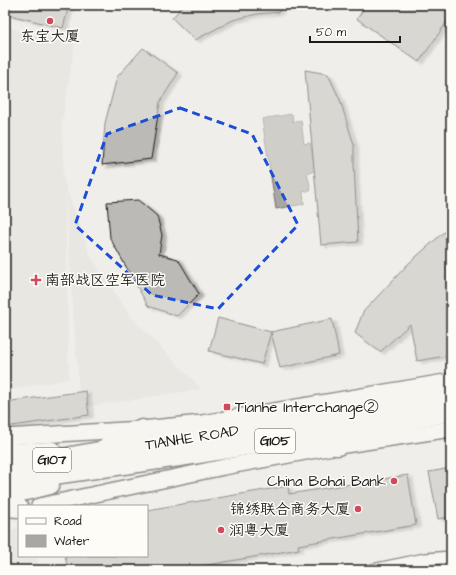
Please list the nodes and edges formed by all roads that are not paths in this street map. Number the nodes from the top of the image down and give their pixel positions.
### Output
1 (451, 381) edge
2 (451, 397) edge
3 (451, 412) edge
4 (451, 428) edge
5 (142, 429) junction
6 (5, 437) edge
7 (290, 438) junction
8 (338, 446) junction
9 (5, 454) edge
10 (98, 460) junction
11 (5, 468) edge
12 (5, 482) edge
13 (5, 496) edge
14 (44, 505) edge
15 (5, 507) edge
16 (18, 509) edge
17 (18, 509) edge
18 (5, 513) edge
19 (451, 557) edge
20 (372, 570) edge

1 - 5 main road
2 - 10 highway, TIANHE ROAD / G105
3 - 7 highway, TIANHE ROAD / G105
4 - 8 main road
5 - 6 main road
5 - 10 highway
7 - 8 highway
7 - 10 highway, TIANHE ROAD / G105
8 - 14 main road
9 - 10 highway, G105
10 - 11 highway, TIANHE ROAD / G107
10 - 12 highway, TIANHE ROAD / G107
10 - 13 highway, G105
15 - 16 highway
17 - 18 main road
19 - 20 street

